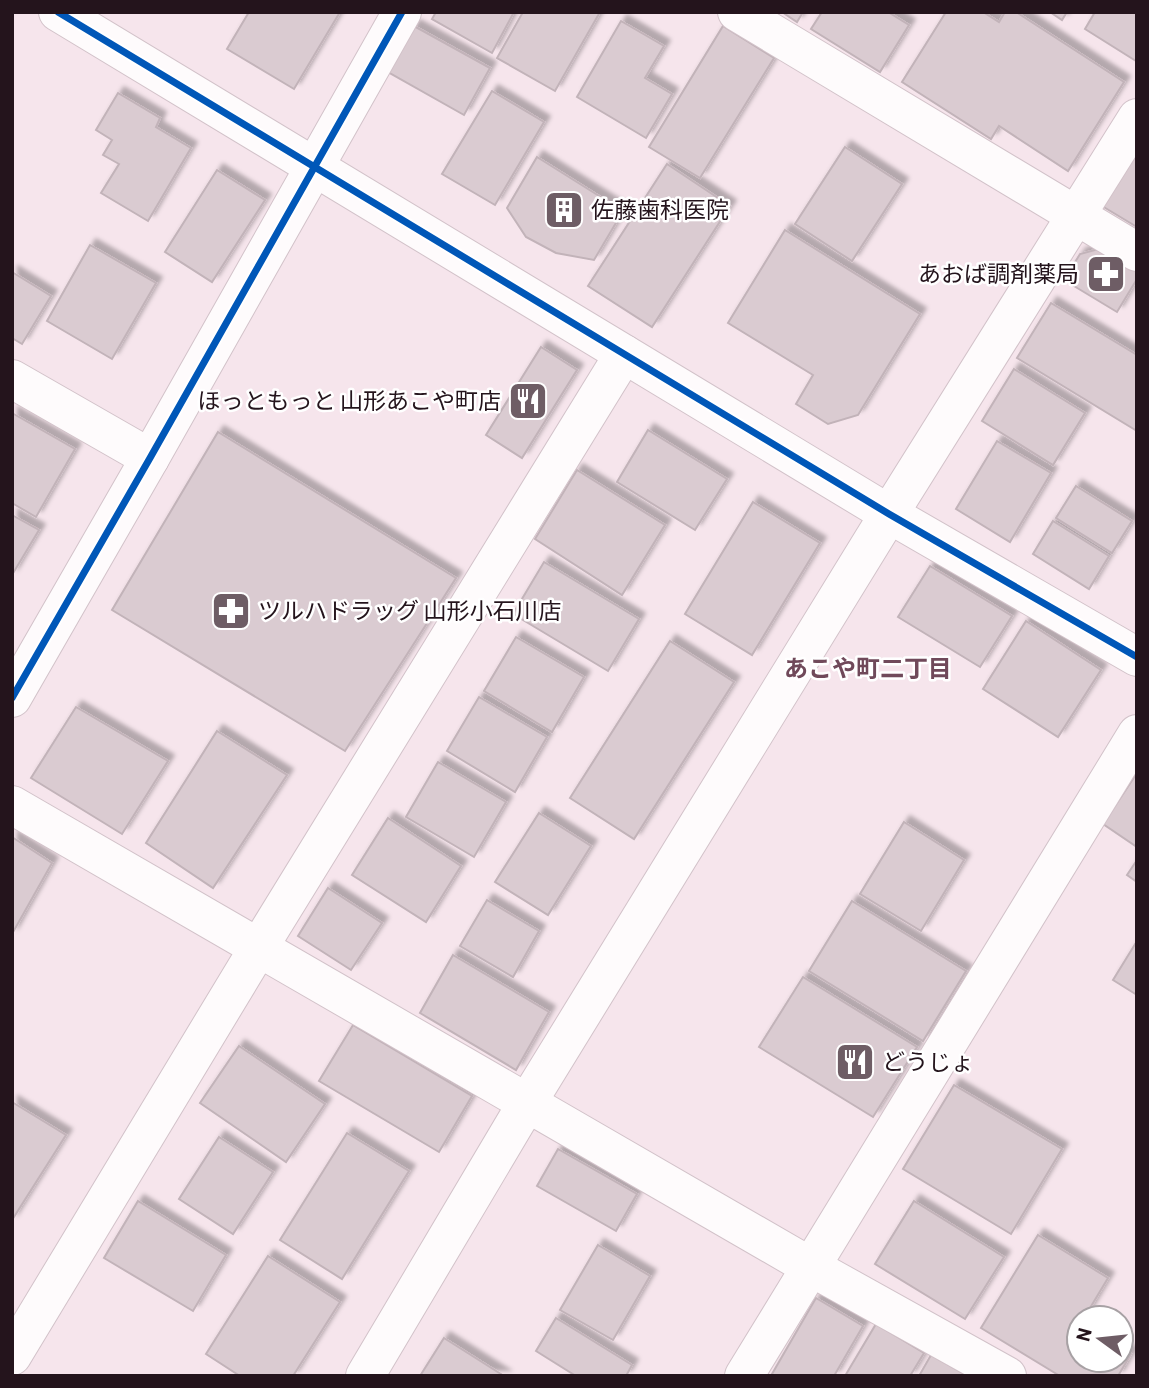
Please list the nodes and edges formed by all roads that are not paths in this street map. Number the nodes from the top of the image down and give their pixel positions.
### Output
1 (58, 12) edge
2 (402, 12) edge
3 (737, 12) edge
4 (1137, 118) edge
5 (314, 167) junction
6 (1076, 216) junction
7 (1137, 252) edge
8 (624, 354) junction
9 (12, 379) edge
10 (150, 458) junction
11 (890, 514) junction
12 (1137, 657) edge
13 (12, 698) edge
14 (1137, 734) edge
15 (12, 805) edge
16 (258, 947) junction
17 (527, 1102) junction
18 (811, 1266) junction
19 (12, 1356) edge
20 (366, 1376) edge
21 (744, 1376) edge
22 (1007, 1376) edge

1 - 5 street
2 - 5 street
3 - 6 street
4 - 6 street
5 - 8 street
5 - 10 street
6 - 7 street
6 - 11 street
8 - 11 street
8 - 16 street
9 - 10 street
10 - 13 street
11 - 12 street
11 - 17 street
14 - 18 street
15 - 16 street
16 - 17 street
16 - 19 street
17 - 18 street
17 - 20 street
18 - 21 street
18 - 22 street

